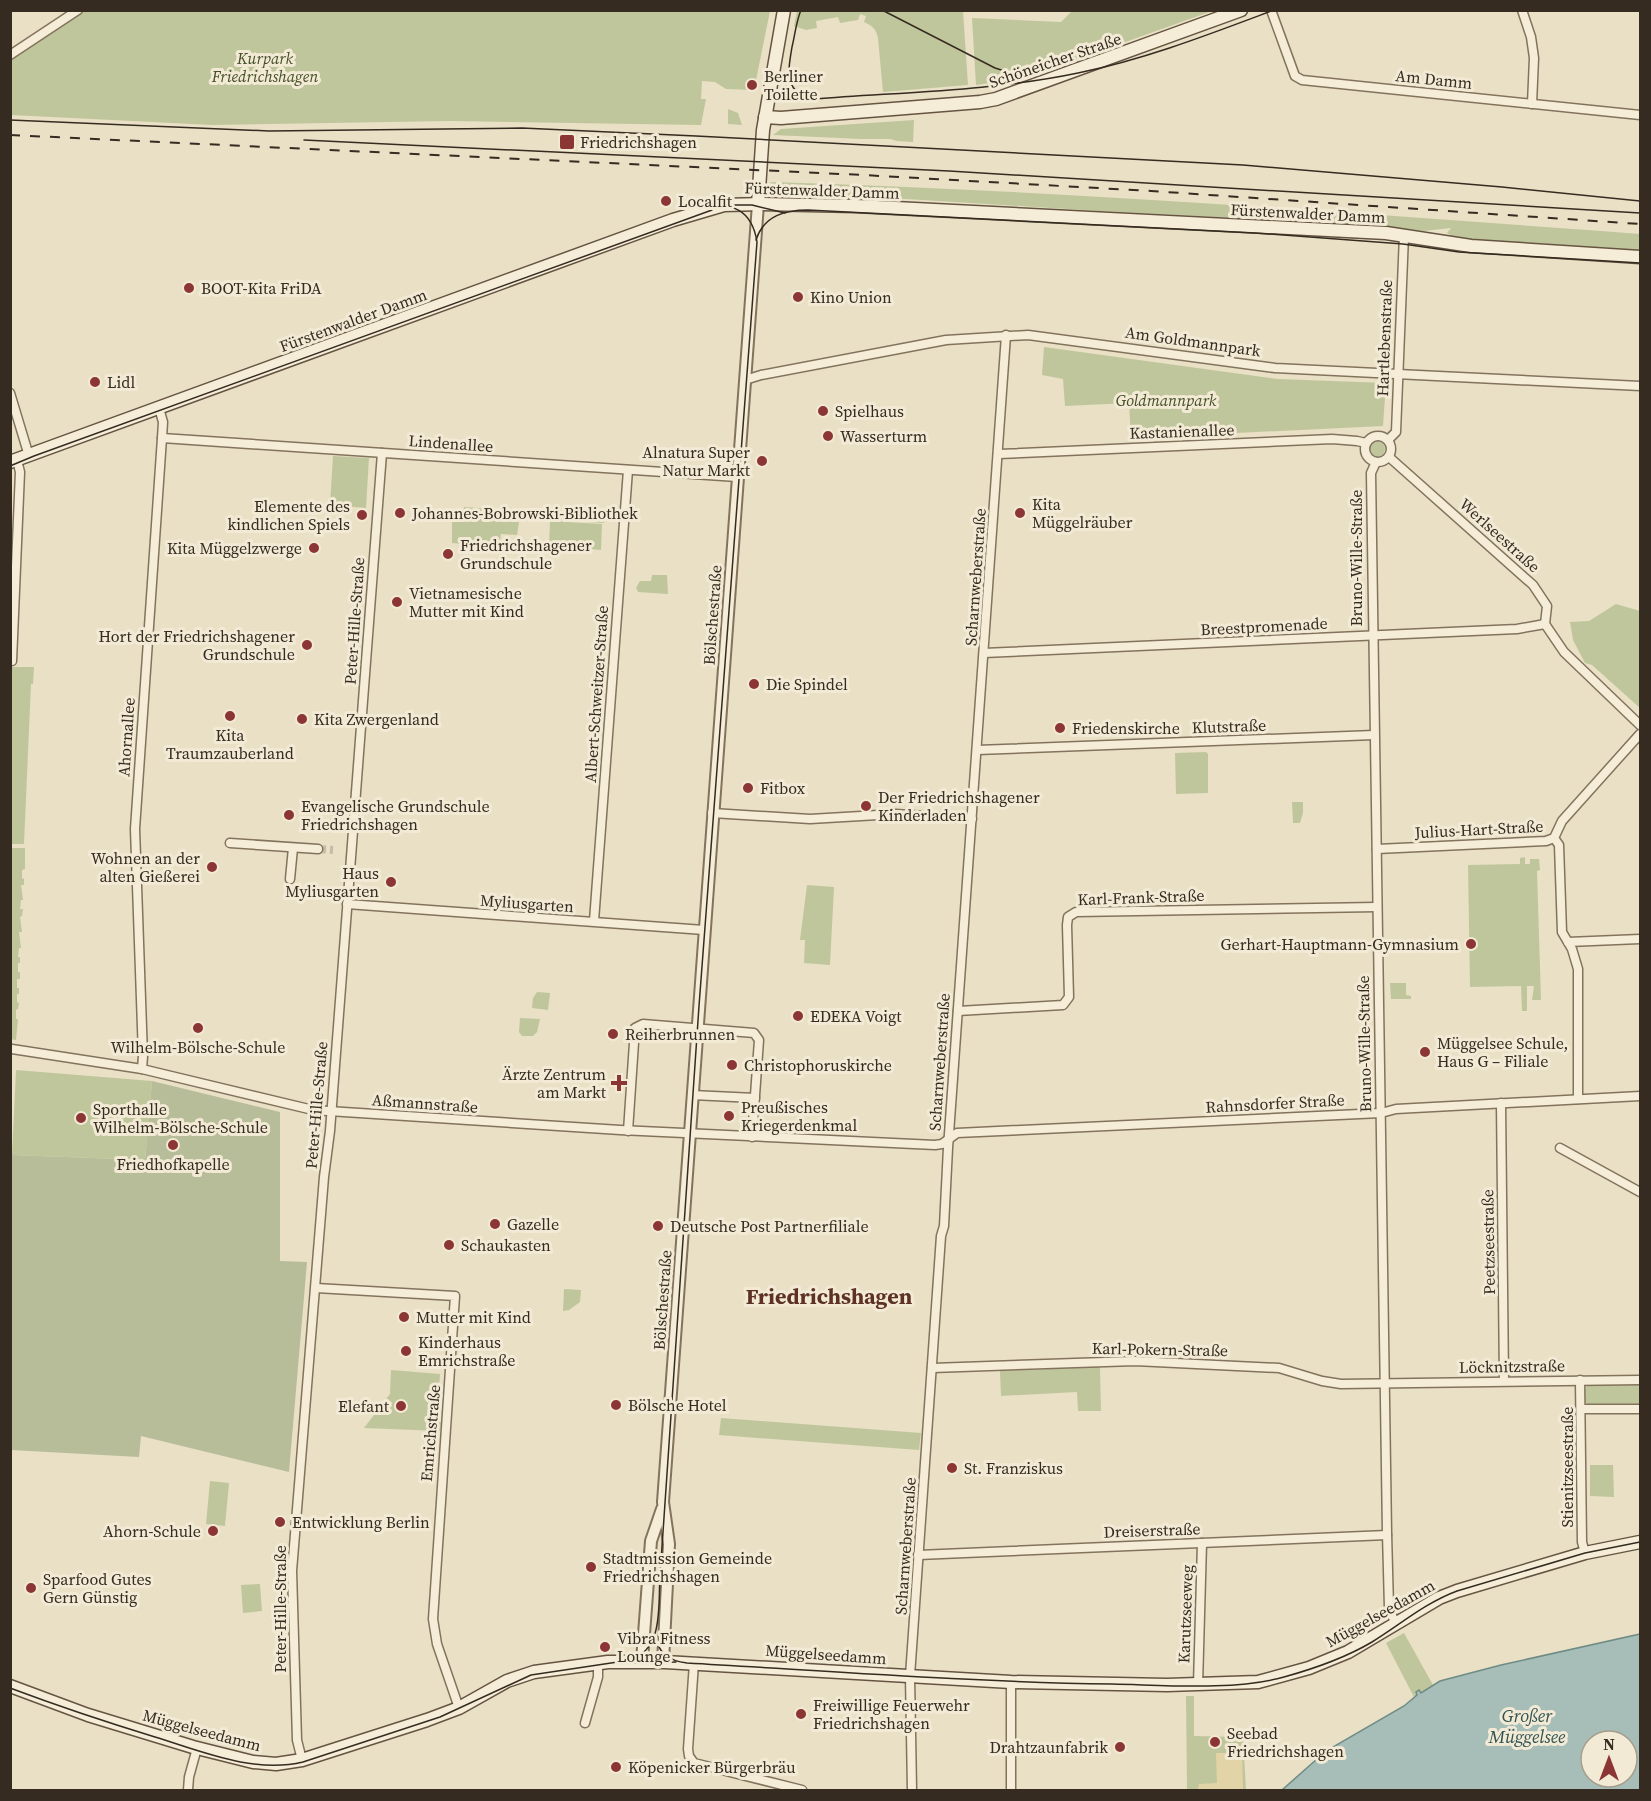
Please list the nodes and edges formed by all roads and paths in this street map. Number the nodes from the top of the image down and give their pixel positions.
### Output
1 (78, 10) edge
2 (784, 10) edge
3 (1241, 10) edge
4 (1270, 10) edge
5 (1522, 10) edge
6 (10, 55) edge
7 (1532, 104) junction
8 (1641, 115) edge
9 (765, 117) junction
10 (758, 204) junction
11 (1404, 235) junction
12 (1641, 257) edge
13 (1006, 335) junction
14 (1398, 372) junction
15 (745, 380) junction
16 (1641, 386) edge
17 (10, 393) edge
18 (159, 408) junction
19 (162, 438) junction
20 (1388, 440) junction
21 (1366, 443) junction
22 (382, 453) junction
23 (999, 454) junction
24 (29, 456) junction
25 (1389, 458) junction
26 (14, 461) edge
27 (1376, 462) junction
28 (628, 470) junction
29 (738, 477) junction
30 (1545, 624) junction
31 (1372, 636) junction
32 (984, 653) junction
33 (12, 662) dead end
34 (1641, 725) edge
35 (1641, 734) edge
36 (1374, 735) junction
37 (977, 750) junction
38 (712, 813) junction
39 (972, 819) junction
40 (1554, 838) junction
41 (230, 843) dead end
42 (293, 848) junction
43 (318, 849) tunnel mouth
44 (1377, 849) junction
45 (290, 879) dead end
46 (347, 904) junction
47 (1377, 907) junction
48 (594, 921) junction
49 (704, 930) junction
50 (1641, 939) edge
51 (1568, 942) junction
52 (958, 1011) junction
53 (697, 1029) junction
54 (12, 1050) dead end
55 (142, 1069) junction
56 (692, 1095) junction
57 (1641, 1096) edge
58 (755, 1098) junction
59 (1578, 1099) junction
60 (1501, 1103) junction
61 (331, 1112) junction
62 (1381, 1113) junction
63 (628, 1131) junction
64 (689, 1134) junction
65 (752, 1137) junction
66 (949, 1140) junction
67 (1560, 1148) dead end
68 (1641, 1192) edge
69 (316, 1288) junction
70 (932, 1368) junction
71 (1580, 1380) junction
72 (1641, 1380) edge
73 (1504, 1382) junction
74 (1384, 1383) junction
75 (1581, 1409) junction
76 (1641, 1409) edge
77 (663, 1506) junction
78 (1387, 1535) junction
79 (1641, 1542) edge
80 (1202, 1543) junction
81 (1585, 1553) junction
82 (918, 1555) junction
83 (1396, 1625) junction
84 (642, 1661) junction
85 (663, 1662) junction
86 (597, 1663) junction
87 (694, 1663) junction
88 (910, 1676) junction
89 (1011, 1682) junction
90 (1198, 1685) junction
91 (10, 1686) edge
92 (459, 1708) junction
93 (585, 1723) dead end
94 (197, 1748) junction
95 (302, 1760) junction
96 (188, 1791) edge
97 (802, 1791) edge
98 (912, 1791) edge
99 (1011, 1791) edge

1 - 6 street
2 - 9 main road
3 - 9 main road, Schöneicher Straße
4 - 7 street, Am Damm
5 - 7 street
7 - 8 street, Am Damm
9 - 10 main road
10 - 11 main road, Fürstenwalder Damm
10 - 15 street, Bölschestraße
10 - 18 main road, Fürstenwalder Damm
11 - 12 main road, Fürstenwalder Damm
11 - 14 street, Hartlebenstraße
13 - 14 street, Am Goldmannpark
13 - 15 street, Am Goldmannpark
13 - 23 street, Scharnweberstraße
14 - 16 street, Am Goldmannpark
14 - 20 street, Hartlebenstraße
15 - 29 street, Bölschestraße
17 - 24 street
18 - 19 street, Ahornallee
18 - 24 main road, Fürstenwalder Damm
19 - 22 street, Lindenallee
19 - 55 street, Ahornallee
20 - 21 street
20 - 25 street
21 - 23 street, Kastanienallee
21 - 27 street
22 - 28 street, Lindenallee
22 - 46 street, Peter-Hille-Straße
23 - 32 street, Scharnweberstraße
24 - 26 main road, Fürstenwalder Damm
25 - 27 street
25 - 30 street, Werlseestraße
26 - 33 street
27 - 31 street, Bruno-Wille-Straße
28 - 29 street, Lindenallee
28 - 48 street, Albert-Schweitzer-Straße
29 - 38 street, Bölschestraße
30 - 31 street, Breestpromenade
30 - 34 street, Werlseestraße
31 - 32 street, Breestpromenade
31 - 36 street, Bruno-Wille-Straße
32 - 37 street, Scharnweberstraße
35 - 40 street, Julius-Hart-Straße
36 - 37 street, Klutstraße
36 - 44 street, Bruno-Wille-Straße
37 - 39 street, Scharnweberstraße
38 - 39 street
38 - 49 street, Bölschestraße
39 - 52 street, Scharnweberstraße
40 - 44 street, Julius-Hart-Straße
40 - 51 street
41 - 42 street
42 - 43 street
42 - 45 street
44 - 47 street, Bruno-Wille-Straße
46 - 48 street, Myliusgarten
46 - 61 street, Peter-Hille-Straße
47 - 52 street, Karl-Frank-Straße
47 - 62 street, Bruno-Wille-Straße
48 - 49 street, Myliusgarten
49 - 53 street, Bölschestraße
50 - 51 street
51 - 59 street
52 - 66 street, Scharnweberstraße
53 - 56 street, Bölschestraße
53 - 58 street
53 - 63 street
54 - 55 street, Aßmannstraße
55 - 61 street, Aßmannstraße
56 - 58 street
56 - 64 street, Bölschestraße
57 - 59 street, Rahnsdorfer Straße
58 - 65 street
59 - 60 street, Rahnsdorfer Straße
60 - 62 street, Rahnsdorfer Straße
60 - 73 street, Peetzseestraße
61 - 63 street, Aßmannstraße
61 - 69 street, Peter-Hille-Straße
62 - 66 street, Rahnsdorfer Straße
62 - 74 street, Bruno-Wille-Straße
63 - 64 street, Aßmannstraße
64 - 65 street, Aßmannstraße
64 - 77 street, Bölschestraße
65 - 66 street, Aßmannstraße
66 - 70 street, Scharnweberstraße
67 - 68 street
69 - 92 street, Emrichstraße
69 - 95 street, Peter-Hille-Straße
70 - 74 street, Karl-Pokern-Straße
70 - 82 street, Scharnweberstraße
71 - 72 street, Löcknitzstraße
71 - 73 street, Löcknitzstraße
71 - 75 street, Stienitzseestraße
73 - 74 street, Löcknitzstraße
74 - 78 street, Bruno-Wille-Straße
75 - 76 street
75 - 81 street, Stienitzseestraße
77 - 84 street, Bölschestraße
77 - 85 street, Bölschestraße
78 - 80 street, Dreiserstraße
78 - 83 street, Bruno-Wille-Straße
79 - 81 main road, Müggelseedamm
80 - 82 street, Dreiserstraße
80 - 90 street, Karutzseeweg
81 - 83 main road, Müggelseedamm
82 - 88 street, Scharnweberstraße
83 - 90 main road, Müggelseedamm
84 - 85 main road, Müggelseedamm
84 - 86 main road, Müggelseedamm
85 - 87 main road, Müggelseedamm
86 - 92 main road, Müggelseedamm
86 - 93 street
87 - 88 main road, Müggelseedamm
87 - 97 street
88 - 89 main road, Müggelseedamm
88 - 98 street, Scharnweberstraße
89 - 90 main road, Müggelseedamm
89 - 99 street
91 - 94 main road, Müggelseedamm
92 - 95 main road, Müggelseedamm
94 - 95 main road, Müggelseedamm
94 - 96 street

